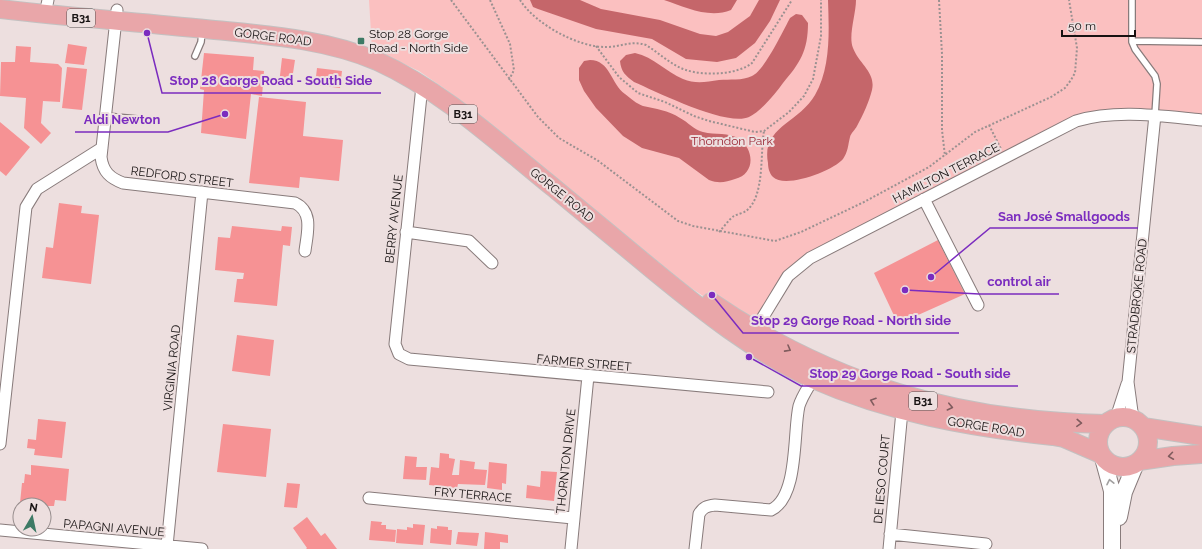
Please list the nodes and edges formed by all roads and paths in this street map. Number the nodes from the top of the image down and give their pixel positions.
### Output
1 (3, 0) edge
2 (451, 0) edge
3 (490, 0) edge
4 (520, 0) edge
5 (792, 0) edge
6 (821, 0) edge
7 (939, 0) edge
8 (1069, 0) edge
9 (1132, 0) edge
10 (47, 6) edge
11 (0, 9) edge
12 (117, 16) junction
13 (202, 29) junction
14 (1132, 41) junction
15 (1202, 42) edge
16 (596, 46) junction
17 (195, 56) dead end
18 (509, 80) junction
19 (422, 86) junction
20 (1154, 115) junction
21 (106, 116) junction
22 (137, 119) dead end
23 (1202, 120) edge
24 (988, 125) junction
25 (764, 131) junction
26 (102, 148) junction
27 (946, 156) junction
28 (1006, 157) junction
29 (202, 192) junction
30 (924, 199) junction
31 (406, 232) junction
32 (720, 232) junction
33 (305, 251) dead end
34 (492, 263) dead end
35 (978, 304) dead end
36 (751, 336) junction
37 (399, 354) joint
38 (588, 376) junction
39 (813, 379) junction
40 (1128, 382) junction
41 (3, 387) edge
42 (768, 392) dead end
43 (902, 411) junction
44 (1124, 422) junction
45 (1202, 436) edge
46 (0, 444) edge
47 (1202, 454) edge
48 (1102, 456) junction
49 (1138, 462) junction
50 (370, 498) dead end
51 (574, 518) junction
52 (0, 530) edge
53 (890, 534) junction
54 (986, 544) dead end
55 (167, 546) junction
56 (197, 549) edge
57 (571, 549) edge
58 (695, 549) edge
59 (889, 549) edge
60 (1113, 549) edge

1 - 10 main road, GORGE ROAD / B31
2 - 18 path
3 - 18 path
4 - 16 path
5 - 16 path
6 - 25 path
7 - 27 path
8 - 24 path
9 - 14 lane
10 - 11 main road, GORGE ROAD / B31
10 - 12 main road, GORGE ROAD / B31
12 - 13 main road, GORGE ROAD / B31
12 - 21 street, REDFORD STREET
12 - 36 main road, GORGE ROAD / B31
13 - 17 lane
13 - 19 main road, GORGE ROAD / B31
14 - 15 lane
14 - 20 lane
16 - 25 path
18 - 32 path
19 - 31 street, BERRY AVENUE
19 - 36 main road, GORGE ROAD / B31
20 - 23 street, HAMILTON TERRACE
20 - 28 street, HAMILTON TERRACE
20 - 40 street, STRADBROKE ROAD
21 - 22 lane
21 - 26 street, REDFORD STREET
24 - 27 path
24 - 28 path
25 - 32 path
26 - 29 street, REDFORD STREET
26 - 41 street
27 - 32 path
28 - 30 street, HAMILTON TERRACE
29 - 33 street, REDFORD STREET
29 - 55 street, VIRGINIA ROAD
30 - 35 street
30 - 36 street, HAMILTON TERRACE
31 - 34 street
31 - 37 street, BERRY AVENUE
36 - 39 main road, GORGE ROAD / B31
36 -> 44 main road, GORGE ROAD / B31
37 - 38 street, FARMER STREET
38 - 42 street, FARMER STREET
38 - 51 street, THORNTON DRIVE
43 -> 39 main road, GORGE ROAD / B31
39 - 58 street
40 - 44 street, STRADBROKE ROAD
40 - 44 street, STRADBROKE ROAD
41 - 46 street
43 - 48 main road, GORGE ROAD / B31
43 - 53 street, DE IESO COURT
44 - 45 main road, GORGE ROAD / B31
44 - 48 main road
44 - 49 main road
47 -> 49 main road, B31
48 - 49 main road, B31
60 -> 48 main road
49 - 60 main road
50 - 51 street, FRY TERRACE
51 - 57 street, THORNTON DRIVE
52 - 55 street, PAPAGNI AVENUE
53 - 54 street
53 - 59 street, DE IESO COURT
55 - 56 street, PAPAGNI AVENUE

